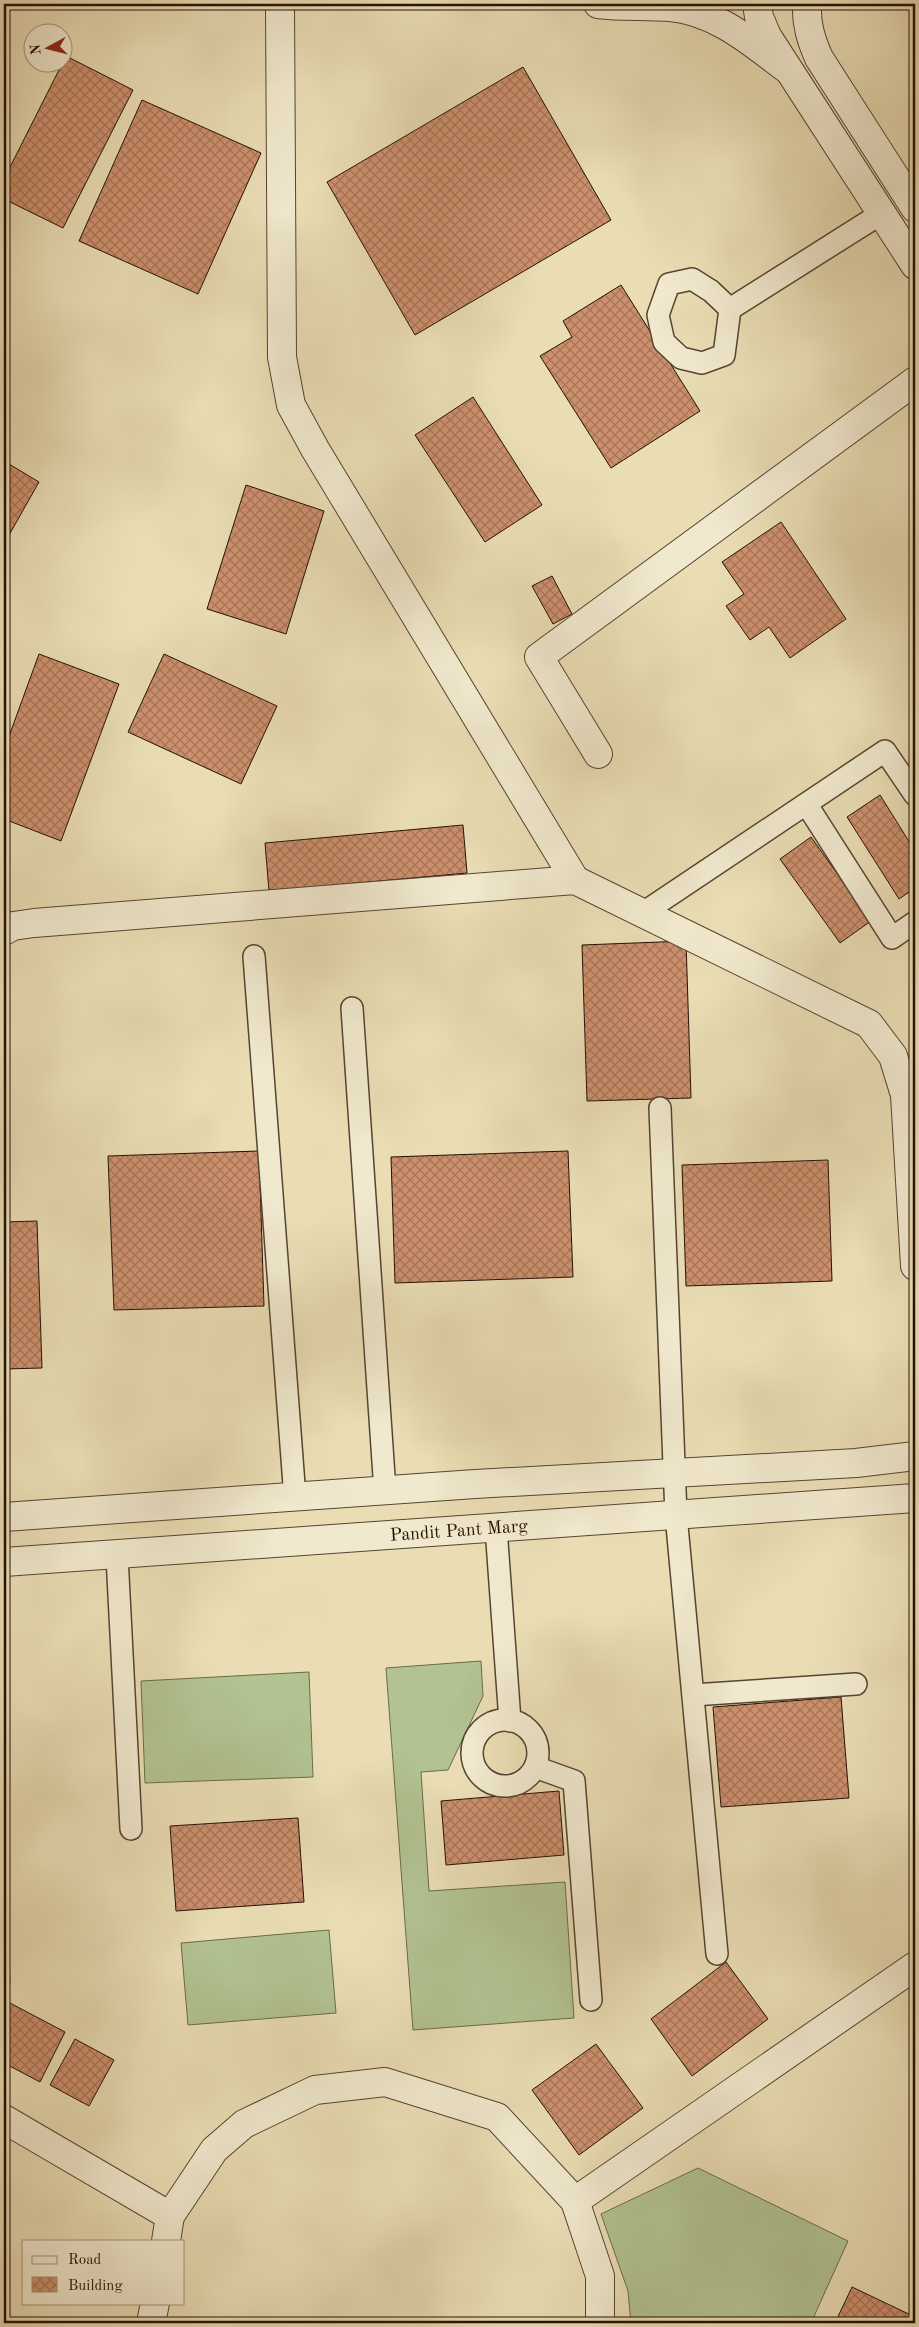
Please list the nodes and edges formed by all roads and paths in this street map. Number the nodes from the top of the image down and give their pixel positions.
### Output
1 (280, 4) edge
2 (598, 4) edge
3 (757, 4) edge
4 (807, 4) edge
5 (792, 73) junction
6 (915, 208) edge
7 (882, 213) junction
8 (915, 265) edge
9 (730, 310) dead end
10 (915, 381) edge
11 (598, 754) dead end
12 (915, 795) edge
13 (807, 805) junction
14 (575, 880) junction
15 (643, 914) junction
16 (915, 922) edge
17 (4, 932) edge
18 (254, 956) dead end
19 (352, 1008) dead end
20 (660, 1108) dead end
21 (915, 1266) edge
22 (915, 1456) edge
23 (675, 1473) junction
24 (384, 1491) junction
25 (296, 1498) junction
26 (915, 1498) edge
27 (676, 1515) junction
28 (4, 1517) edge
29 (496, 1528) junction
30 (117, 1556) junction
31 (4, 1562) edge
32 (856, 1684) dead end
33 (693, 1695) junction
34 (510, 1721) junction
35 (536, 1767) junction
36 (131, 1830) dead end
37 (716, 1954) dead end
38 (915, 1966) edge
39 (591, 2000) dead end
40 (4, 2119) edge
41 (575, 2202) junction
42 (168, 2228) edge
43 (155, 2304) edge
44 (151, 2323) edge
45 (600, 2323) edge

1 - 14 street
2 - 5 street
3 - 5 street
4 - 6 street
5 - 7 street
7 - 8 street
7 - 9 lane
10 - 11 street
12 - 13 lane
13 - 15 lane
13 - 16 lane
14 - 15 street
14 - 17 street
15 - 21 street
18 - 25 lane
19 - 24 lane
20 - 23 lane
22 - 23 street
23 - 24 street
23 - 27 lane
24 - 25 street
25 - 28 street
26 - 27 street, Pandit Pant Marg
27 - 29 street, Pandit Pant Marg
27 - 33 lane
29 - 30 street, Pandit Pant Marg
29 - 34 lane
30 - 31 street, Pandit Pant Marg
30 - 36 lane
32 - 33 lane
33 - 37 lane
34 - 35 lane
34 - 35 lane
35 - 39 lane
38 - 41 street
40 - 42 street
41 - 42 street
41 - 45 street
43 - 44 street

